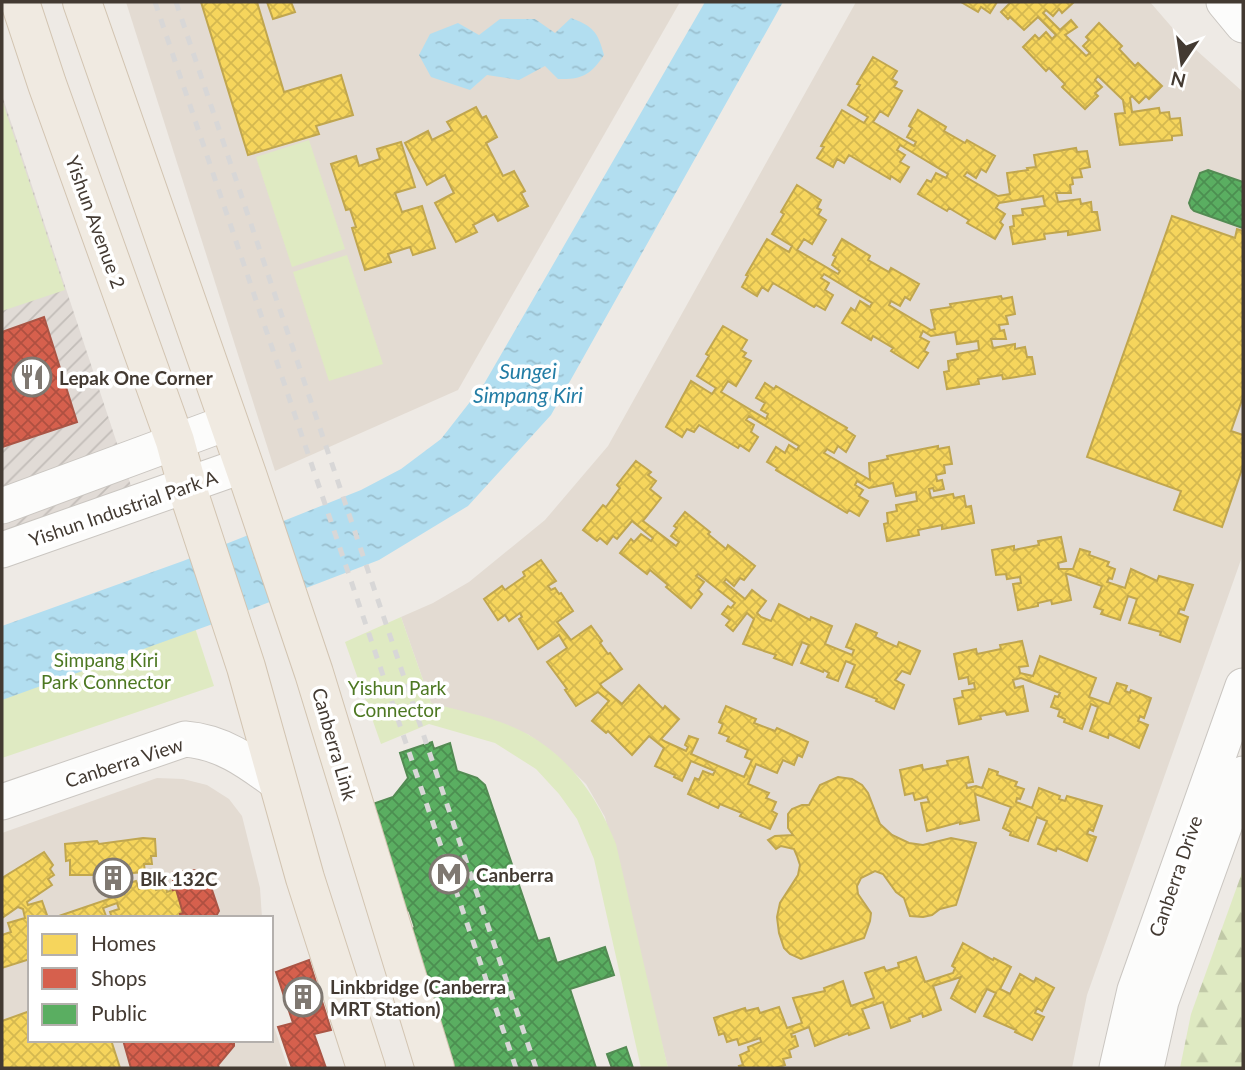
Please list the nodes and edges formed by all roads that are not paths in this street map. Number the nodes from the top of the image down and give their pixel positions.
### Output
1 (20, 2) edge
2 (82, 2) edge
3 (1224, 2) edge
4 (1243, 25) edge
5 (229, 422) junction
6 (175, 441) junction
7 (246, 471) junction
8 (189, 493) junction
9 (2, 506) edge
10 (2, 550) edge
11 (1243, 686) edge
12 (1243, 774) edge
13 (279, 784) junction
14 (2, 802) edge
15 (366, 1068) edge
16 (435, 1068) edge
17 (1117, 1068) edge
18 (1146, 1068) edge

1 - 6 main road, Yishun Avenue 2
2 - 5 main road
3 - 4 street
5 - 6 street
5 - 7 main road, Canberra Link
6 - 8 main road
6 - 9 street
7 - 8 street, Yishun Industrial Park A
7 - 16 main road, Canberra Link
8 - 10 street, Yishun Industrial Park A
8 - 13 main road
11 - 17 street, Canberra Drive
12 - 18 street, Canberra Drive
13 - 14 street, Canberra View
13 - 15 main road

